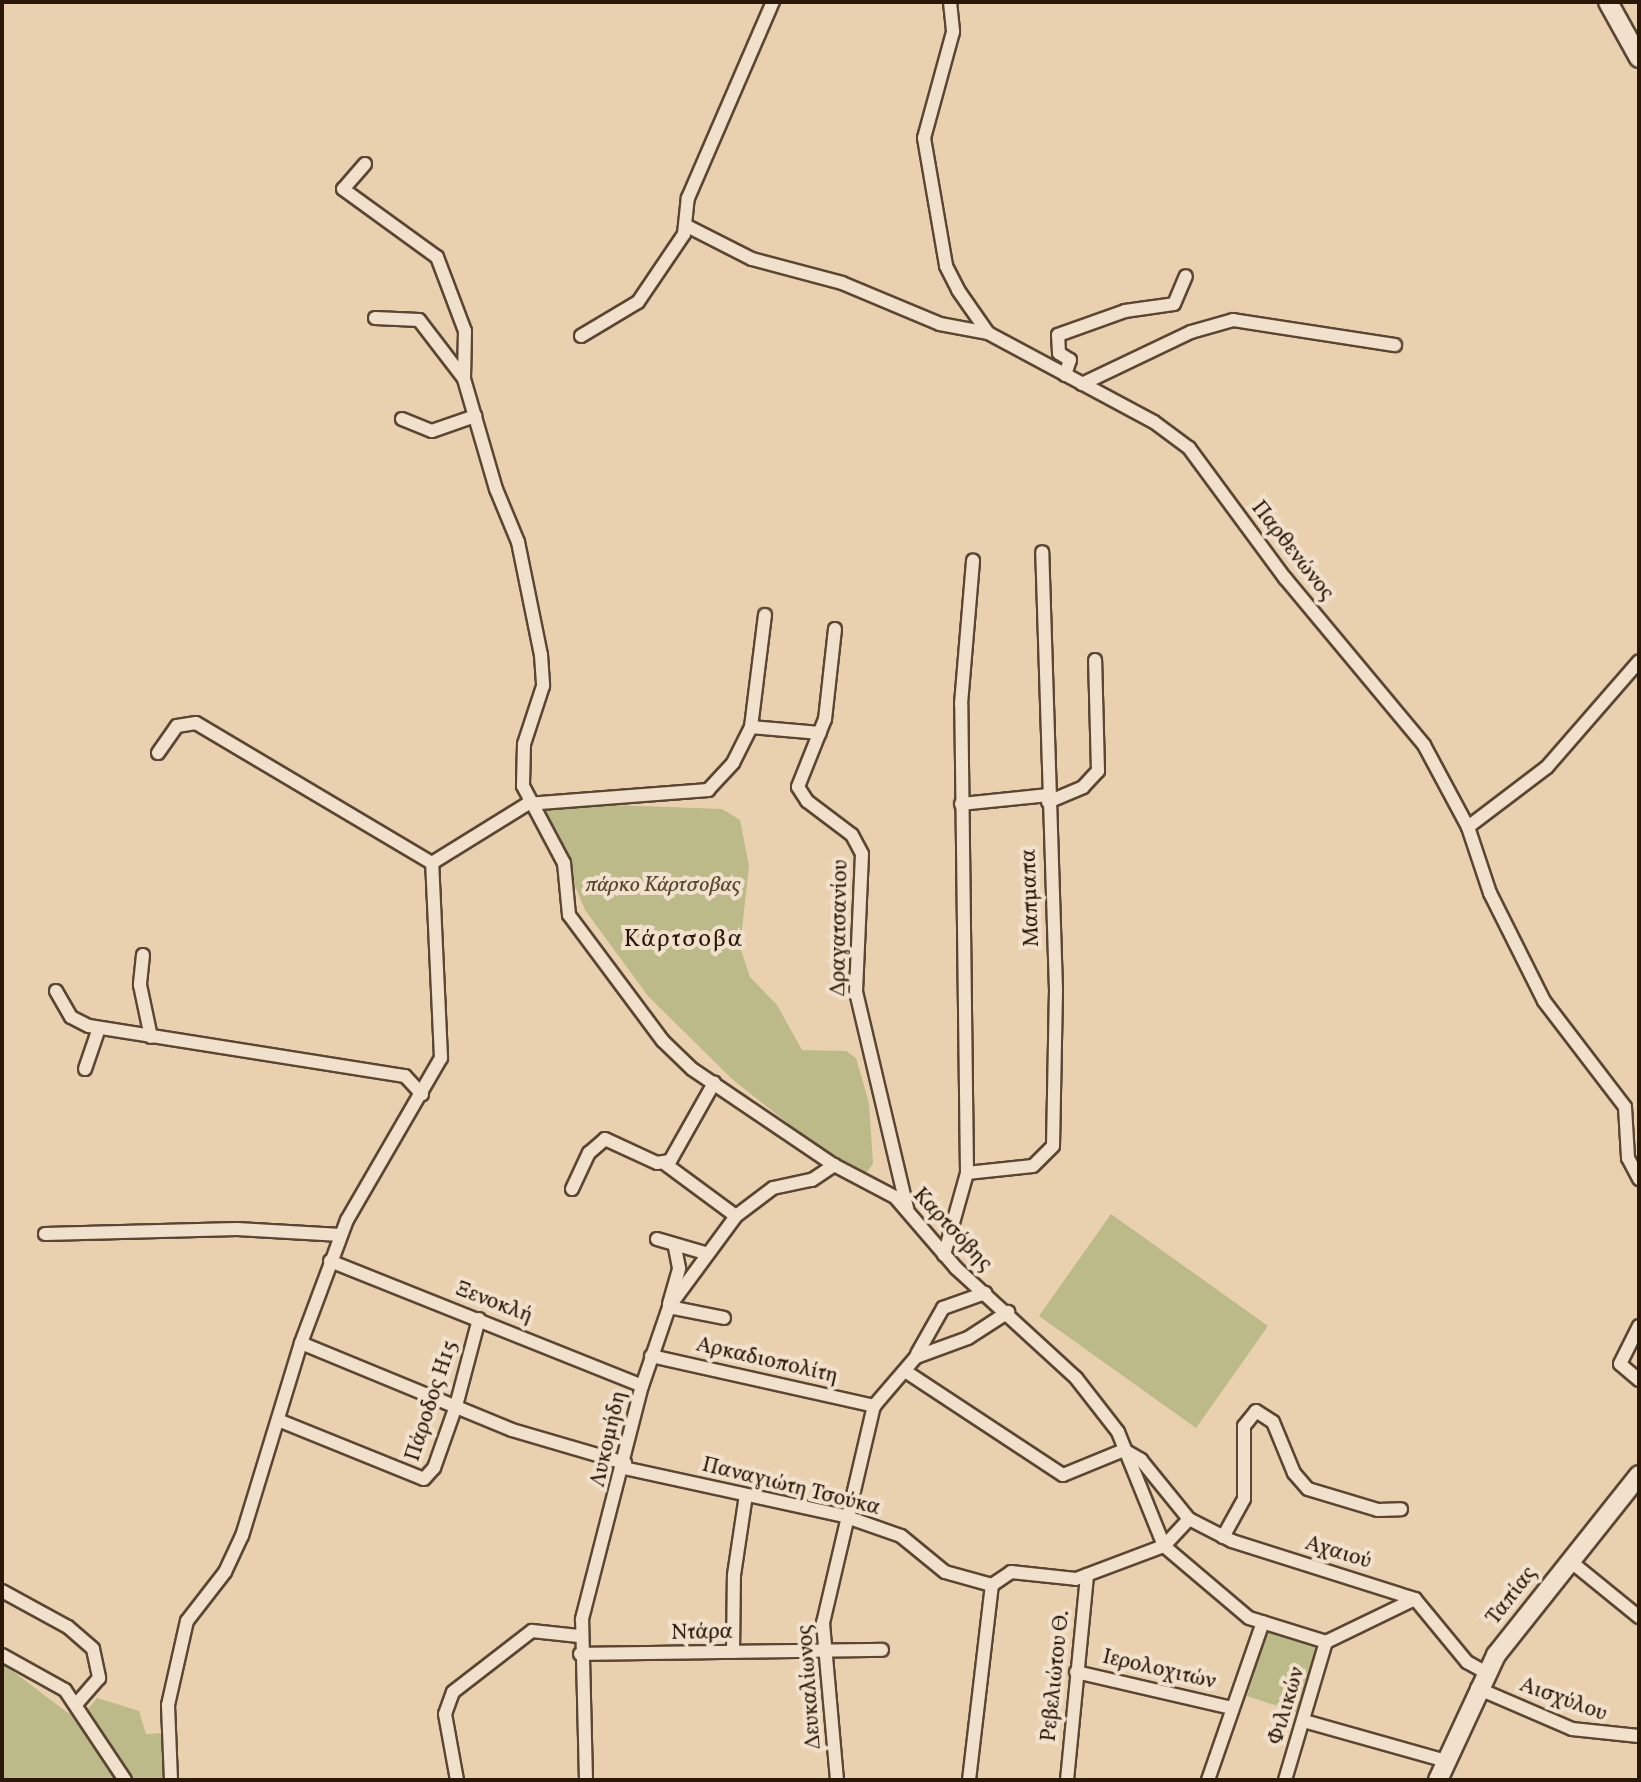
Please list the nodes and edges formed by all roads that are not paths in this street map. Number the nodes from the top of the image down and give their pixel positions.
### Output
1 (773, 2) edge
2 (950, 2) edge
3 (1608, 2) edge
4 (1639, 58) edge
5 (365, 164) dead end
6 (687, 226) junction
7 (1186, 276) dead end
8 (375, 318) dead end
9 (988, 333) junction
10 (581, 336) dead end
11 (1395, 345) dead end
12 (1065, 375) junction
13 (464, 379) junction
14 (1082, 384) junction
15 (475, 416) junction
16 (402, 419) dead end
17 (1042, 552) dead end
18 (973, 560) dead end
19 (765, 615) dead end
20 (835, 629) dead end
21 (1095, 660) dead end
22 (1639, 661) edge
23 (751, 727) junction
24 (820, 733) junction
25 (158, 753) dead end
26 (1048, 799) junction
27 (527, 804) junction
28 (961, 804) junction
29 (1468, 827) junction
30 (432, 863) junction
31 (143, 955) dead end
32 (56, 991) dead end
33 (99, 1028) junction
34 (151, 1037) junction
35 (85, 1069) dead end
36 (714, 1083) junction
37 (422, 1094) junction
38 (664, 1163) junction
39 (834, 1165) junction
40 (967, 1173) junction
41 (1639, 1179) edge
42 (572, 1189) dead end
43 (907, 1208) junction
44 (736, 1216) junction
45 (45, 1234) dead end
46 (341, 1235) junction
47 (657, 1239) dead end
48 (675, 1248) junction
49 (705, 1253) junction
50 (944, 1255) junction
51 (330, 1261) junction
52 (985, 1293) junction
53 (669, 1307) junction
54 (1008, 1312) junction
55 (724, 1318) dead end
56 (479, 1319) junction
57 (1639, 1326) edge
58 (301, 1343) junction
59 (651, 1356) junction
60 (916, 1357) junction
61 (905, 1371) junction
62 (1639, 1380) edge
63 (642, 1386) junction
64 (456, 1406) junction
65 (874, 1406) junction
66 (278, 1420) junction
67 (1124, 1450) junction
68 (624, 1465) junction
69 (1639, 1475) edge
70 (746, 1495) junction
71 (1401, 1509) dead end
72 (844, 1516) junction
73 (1189, 1519) junction
74 (1223, 1537) junction
75 (1164, 1546) junction
76 (1570, 1561) junction
77 (1087, 1575) junction
78 (992, 1585) junction
79 (2, 1591) edge
80 (1415, 1599) junction
81 (1639, 1617) edge
82 (1263, 1622) junction
83 (579, 1636) junction
84 (1326, 1642) junction
85 (882, 1650) dead end
86 (825, 1651) junction
87 (733, 1652) junction
88 (580, 1654) junction
89 (2, 1655) edge
90 (1076, 1672) junction
91 (1481, 1680) junction
92 (76, 1704) junction
93 (1232, 1708) junction
94 (1304, 1721) junction
95 (1639, 1736) edge
96 (1446, 1761) junction
97 (125, 1780) edge
98 (171, 1780) edge
99 (457, 1780) edge
100 (586, 1780) edge
101 (837, 1780) edge
102 (969, 1780) edge
103 (1067, 1780) edge
104 (1208, 1780) edge
105 (1285, 1780) edge
106 (1438, 1780) edge
107 (1445, 1780) edge

1 - 6 street
2 - 9 street, Παρθενώνος
3 - 4 street
5 - 13 street
6 - 9 street
6 - 10 street
7 - 12 street
8 - 13 street
9 - 12 street, Παρθενώνος
11 - 14 street
12 - 14 street, Παρθενώνος
13 - 15 street
14 - 29 street, Παρθενώνος
15 - 16 street
15 - 27 street
17 - 26 street, Μαπμαπα
18 - 28 street
19 - 23 street
20 - 24 street, Δραγατσανίου
21 - 26 street
22 - 29 street
23 - 24 street
23 - 27 street
24 - 43 street, Δραγατσανίου
25 - 30 street
26 - 28 street
26 - 40 street, Μαπμαπα
27 - 30 street
27 - 36 street, Καρτσόβης
28 - 40 street
29 - 41 street, Παρθενώνος
30 - 37 street
31 - 34 street
32 - 33 street
33 - 34 street
33 - 35 street
34 - 37 street
36 - 38 street
36 - 39 street, Καρτσόβης
37 - 46 street
38 - 42 street
38 - 44 street
39 - 43 street, Καρτσόβης
39 - 44 street
40 - 50 street
43 - 50 street, Καρτσόβης
44 - 49 street
45 - 46 street
46 - 51 street
47 - 48 street
48 - 49 street
48 - 53 street
49 - 53 street
50 - 52 street, Καρτσόβης
51 - 56 street, Ξενοκλή
51 - 58 street
52 - 54 street, Καρτσόβης
52 - 60 street
53 - 55 street
53 - 59 street, Λυκομήδη
54 - 60 street
54 - 67 street, Καρτσόβης
56 - 63 street, Ξενοκλή
56 - 64 street, Πάροδος Η15
57 - 62 street
58 - 64 street, Παναγιώτη Τσούκα
58 - 66 street
59 - 63 street, Λυκομήδη
59 - 65 street, Αρκαδιοπολίτη
60 - 61 street
61 - 65 street
61 - 67 street
63 - 68 street, Λυκομήδη
64 - 66 street, Πάροδος Η15
64 - 68 street, Παναγιώτη Τσούκα
65 - 72 street, Δευκαλίωνος
66 - 98 street
67 - 73 street
67 - 75 street, Καρτσόβης
68 - 70 street, Παναγιώτη Τσούκα
68 - 83 street, Λυκομήδη
69 - 76 street, Ταπίας
70 - 72 street, Παναγιώτη Τσούκα
70 - 87 street
71 - 74 street
72 - 78 street, Παναγιώτη Τσούκα
72 - 86 street, Δευκαλίωνος
73 - 74 street, Αχαιού
73 - 75 street
74 - 80 street, Αχαιού
75 - 77 street
75 - 82 street, Καρτσόβης
76 - 81 street
76 - 91 street, Ταπίας
77 - 78 street
77 - 90 street, Ρεβελιώτου Θ.
78 - 102 street
79 - 92 street
80 - 84 street
80 - 91 street
82 - 84 street, Καρτσόβης
82 - 93 street
83 - 88 street, Λυκομήδη
83 - 99 street
84 - 94 street, Φιλικών
85 - 86 street, Ντάρα
86 - 87 street, Ντάρα
86 - 101 street, Δευκαλίωνος
87 - 88 street, Ντάρα
88 - 100 street, Λυκομήδη
89 - 92 street
90 - 93 street, Ιερολοχιτών
90 - 103 street, Ρεβελιώτου Θ.
91 - 95 street, Αισχύλου
91 - 96 street, Ταπίας
92 - 97 street
93 - 104 street
94 - 96 street
94 - 105 street, Φιλικών
96 - 106 street, Ταπίας
96 - 107 street, Ταπίας

